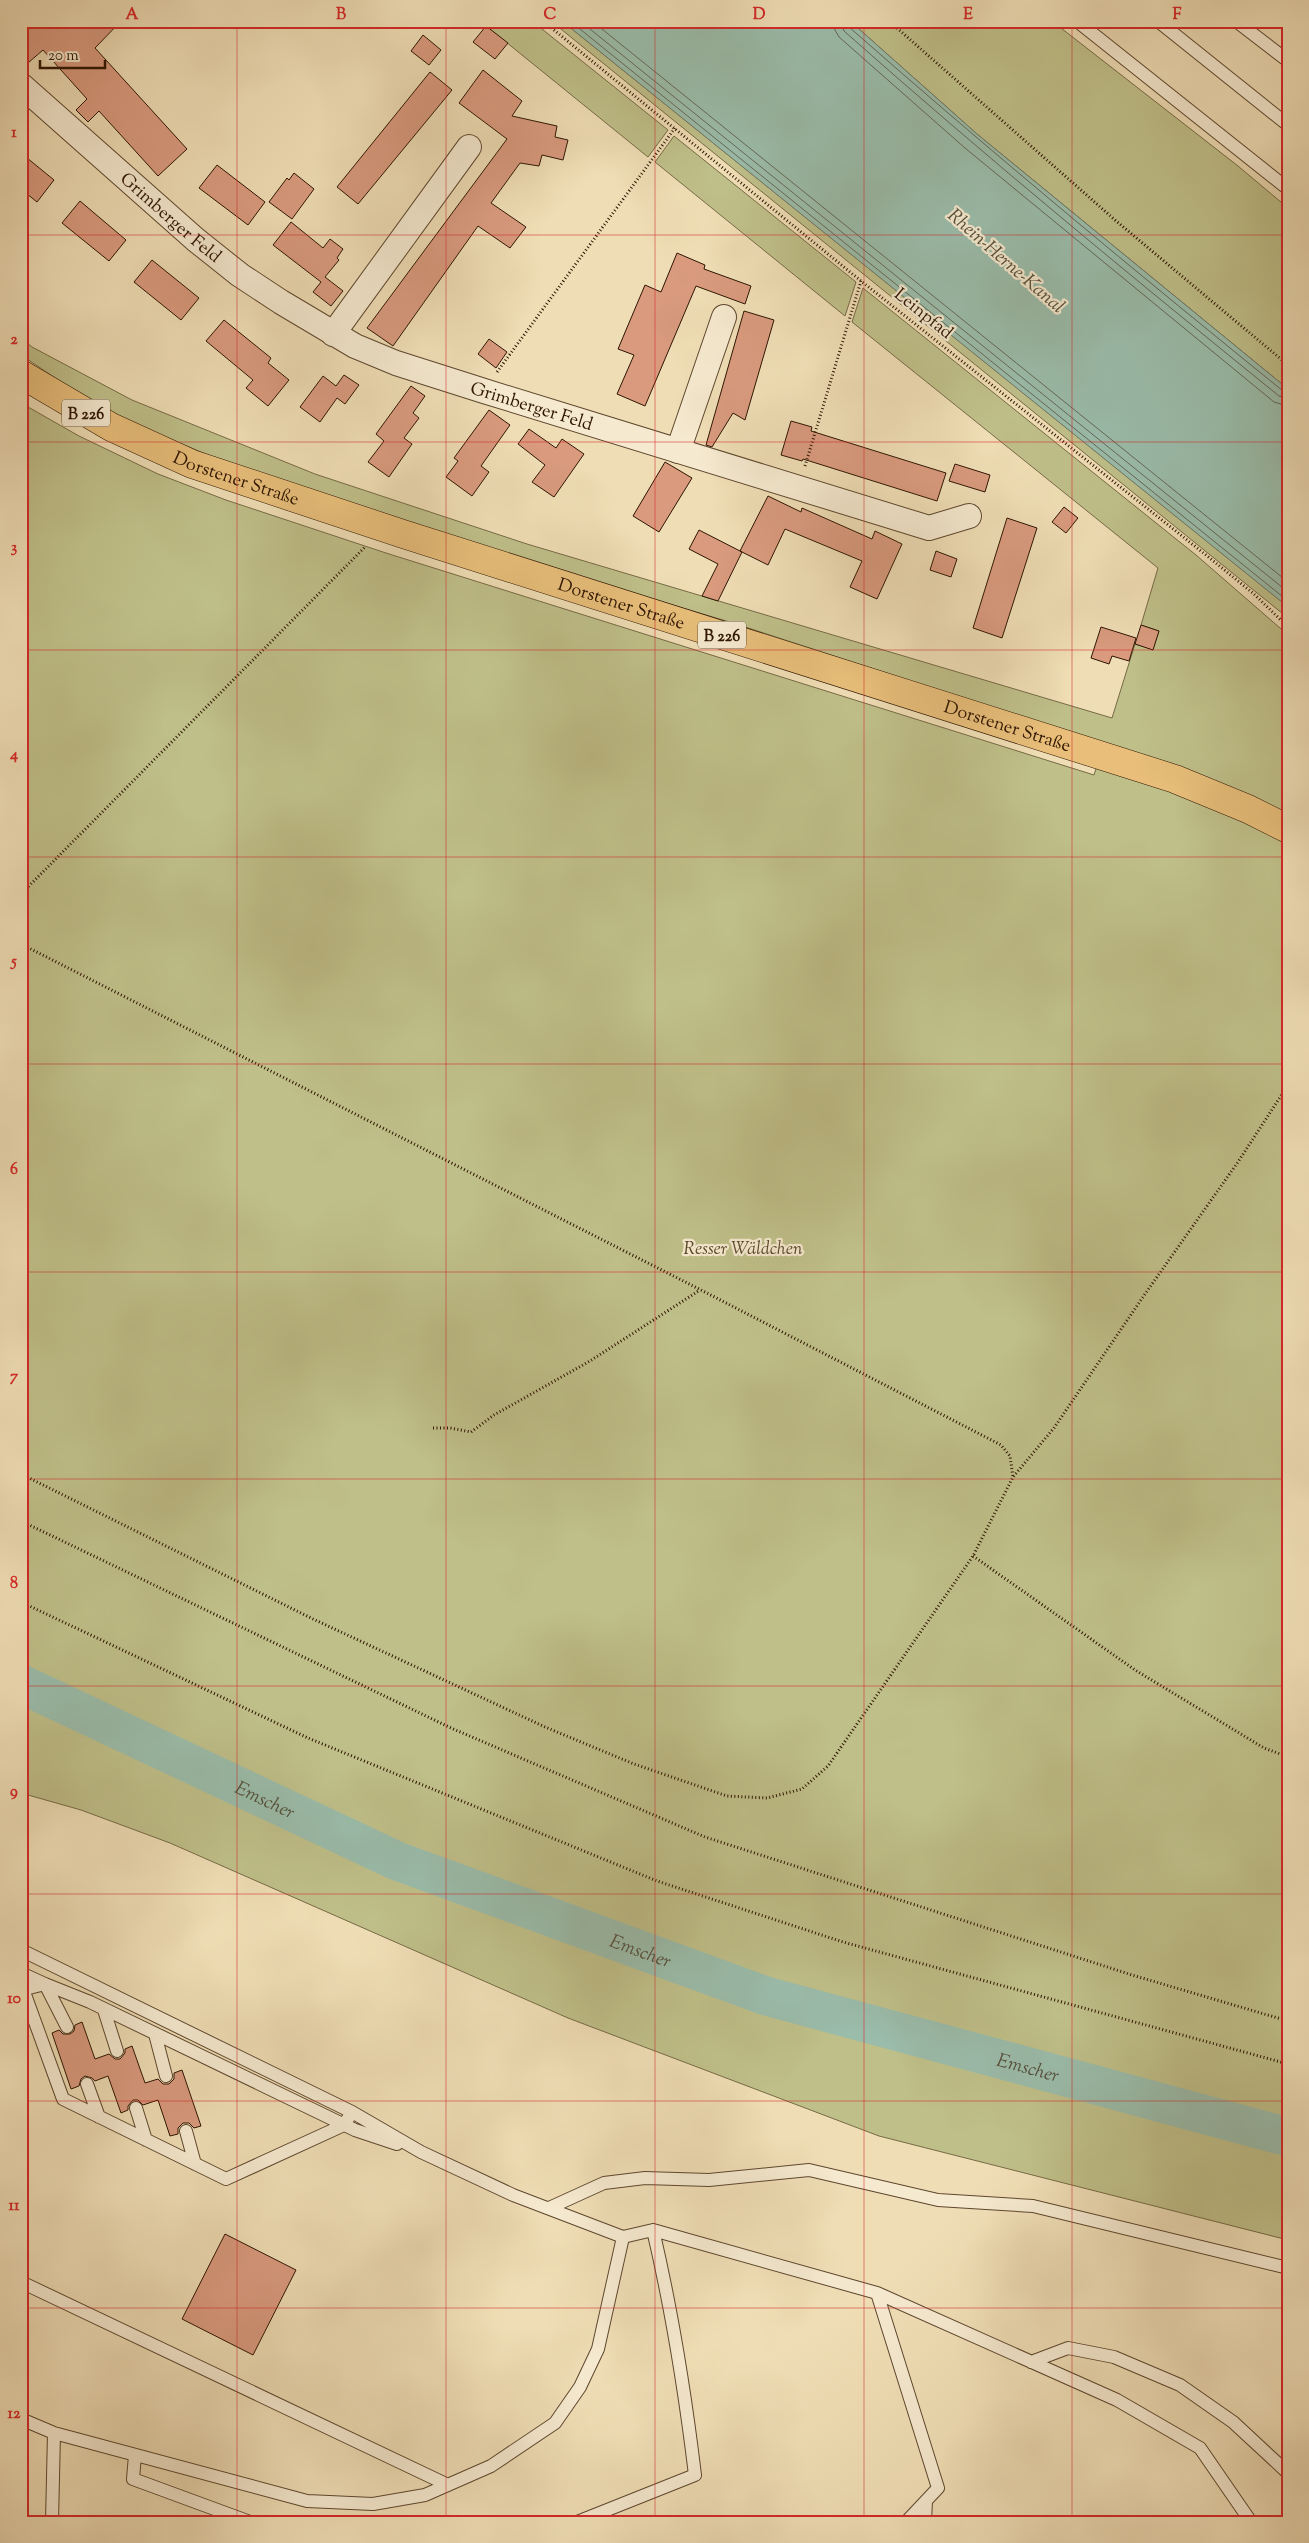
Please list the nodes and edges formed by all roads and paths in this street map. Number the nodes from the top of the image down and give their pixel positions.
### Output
1 (543, 21) edge
2 (888, 21) edge
3 (1077, 21) edge
4 (1158, 21) edge
5 (1236, 21) edge
6 (1288, 61) edge
7 (21, 85) edge
8 (1288, 125) edge
9 (676, 128) junction
10 (469, 147) dead end
11 (1288, 189) edge
12 (861, 280) junction
13 (724, 317) dead end
14 (333, 334) junction
15 (1288, 365) edge
16 (21, 374) edge
17 (484, 391) junction
18 (678, 451) junction
19 (798, 488) junction
20 (969, 516) dead end
21 (384, 528) junction
22 (1288, 627) edge
23 (1288, 829) edge
24 (21, 894) edge
25 (21, 944) edge
26 (1288, 1086) edge
27 (701, 1290) junction
28 (433, 1428) dead end
29 (21, 1474) edge
30 (1013, 1477) junction
31 (21, 1521) edge
32 (972, 1556) junction
33 (21, 1602) edge
34 (1288, 1757) edge
35 (21, 1950) edge
36 (21, 1973) edge
37 (45, 1984) junction
38 (22, 1990) edge
39 (104, 2010) junction
40 (1288, 2020) edge
41 (67, 2027) dead end
42 (155, 2034) junction
43 (117, 2051) dead end
44 (1288, 2064) edge
45 (166, 2076) dead end
46 (86, 2084) dead end
47 (136, 2108) dead end
48 (352, 2112) junction
49 (99, 2117) junction
50 (344, 2125) junction
51 (186, 2131) dead end
52 (146, 2140) junction
53 (420, 2152) junction
54 (195, 2164) junction
55 (549, 2208) junction
56 (653, 2230) junction
57 (623, 2237) junction
58 (1288, 2268) edge
59 (21, 2282) edge
60 (877, 2294) junction
61 (1031, 2362) junction
62 (21, 2419) edge
63 (54, 2433) junction
64 (134, 2455) junction
65 (1288, 2473) edge
66 (448, 2485) junction
67 (926, 2501) junction
68 (52, 2522) edge
69 (250, 2522) edge
70 (577, 2522) edge
71 (906, 2522) edge
72 (925, 2522) edge
73 (1251, 2522) edge

1 - 9 path, Leinpfad
2 - 15 path
3 - 11 lane
4 - 8 lane
5 - 6 lane
7 - 14 street, Grimberger Feld
9 - 12 path, Leinpfad
9 - 17 path
10 - 14 street
12 - 19 path
12 - 22 path, Leinpfad
13 - 18 street
14 - 17 street, Grimberger Feld
16 - 21 main road, Dorstener Straße / B 226
17 - 18 street, Grimberger Feld
18 - 19 street, Grimberger Feld
19 - 20 street, Grimberger Feld
21 - 23 main road, Dorstener Straße / B 226
21 - 24 path
25 - 27 path
26 - 30 path
27 - 28 path
27 - 30 path
29 - 32 path
30 - 32 path
31 - 40 path
32 - 34 path
33 - 44 path
35 - 48 lane
36 - 37 lane
37 - 38 lane
37 - 39 lane
37 - 41 lane
38 - 49 lane
39 - 42 lane
39 - 43 lane
42 - 45 lane
42 - 50 lane
46 - 49 lane
47 - 52 lane
48 - 50 lane
48 - 53 lane
49 - 52 lane
50 - 53 lane
50 - 54 lane
51 - 54 lane
52 - 54 lane
53 - 55 lane
55 - 57 lane
55 - 58 lane
56 - 57 lane
56 - 60 lane
56 - 70 lane
57 - 66 lane
59 - 66 lane
60 - 61 lane
60 - 67 lane
61 - 65 lane
61 - 73 lane
62 - 63 lane
63 - 64 lane
63 - 68 lane
64 - 66 lane
64 - 69 lane
67 - 71 lane
67 - 72 lane

